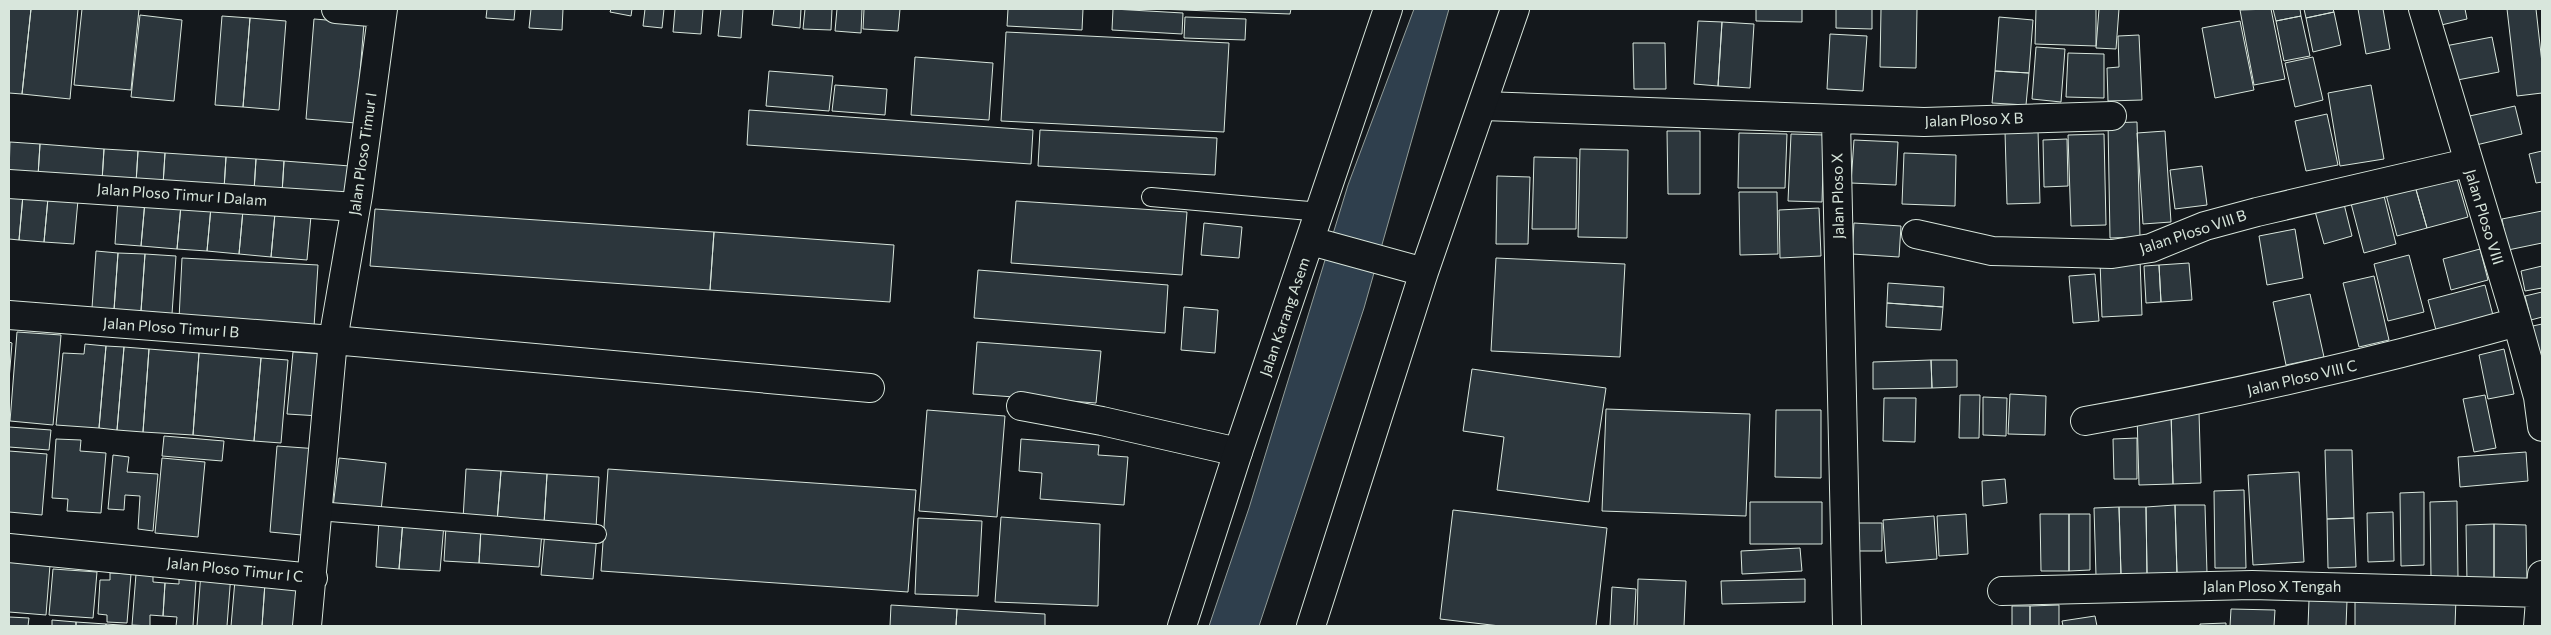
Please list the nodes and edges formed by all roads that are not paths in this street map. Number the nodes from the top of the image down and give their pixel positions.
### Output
1 (336, 9) edge
2 (1388, 9) edge
3 (1515, 9) edge
4 (2423, 9) edge
5 (383, 11) edge
6 (1483, 106) junction
7 (2112, 116) dead end
8 (1836, 120) junction
9 (2467, 163) junction
10 (9, 184) edge
11 (1151, 197) dead end
12 (356, 207) junction
13 (1321, 212) junction
14 (1916, 234) dead end
15 (1315, 243) junction
16 (1421, 271) junction
17 (9, 315) edge
18 (2517, 322) junction
19 (333, 340) junction
20 (870, 388) dead end
21 (1021, 406) dead end
22 (2085, 421) dead end
23 (2542, 427) edge
24 (1238, 452) junction
25 (318, 511) junction
26 (597, 534) dead end
27 (9, 548) edge
28 (313, 578) junction
29 (2542, 583) edge
30 (2002, 591) dead end
31 (307, 626) edge
32 (1182, 626) edge
33 (1311, 626) edge
34 (1847, 626) edge
35 (2538, 626) edge

1 - 5 street, Jalan Ploso Timur I
2 - 13 street, Jalan Karang Asem
3 - 6 street
4 - 9 street, Jalan Ploso VIII
5 - 12 street, Jalan Ploso Timur I
6 - 8 street
6 - 16 street
7 - 8 street, Jalan Ploso X B
8 - 34 street, Jalan Ploso X
9 - 14 street, Jalan Ploso VIII B
9 - 18 street, Jalan Ploso VIII
10 - 12 street, Jalan Ploso Timur I Dalam
11 - 13 lane
12 - 19 street, Jalan Ploso Timur I
13 - 15 street, Jalan Karang Asem
15 - 16 street
15 - 24 street, Jalan Karang Asem
16 - 33 street
17 - 19 street, Jalan Ploso Timur I B
18 - 22 street, Jalan Ploso VIII C
18 - 23 street, Jalan Ploso VIII
19 - 20 street, Jalan Ploso Timur I B
19 - 25 street, Jalan Ploso Timur I C
21 - 24 street
24 - 32 street, Jalan Karang Asem
25 - 26 lane
25 - 28 street, Jalan Ploso Timur I C
27 - 28 street, Jalan Ploso Timur I C
28 - 31 street
29 - 30 street, Jalan Ploso X Tengah
29 - 35 street

